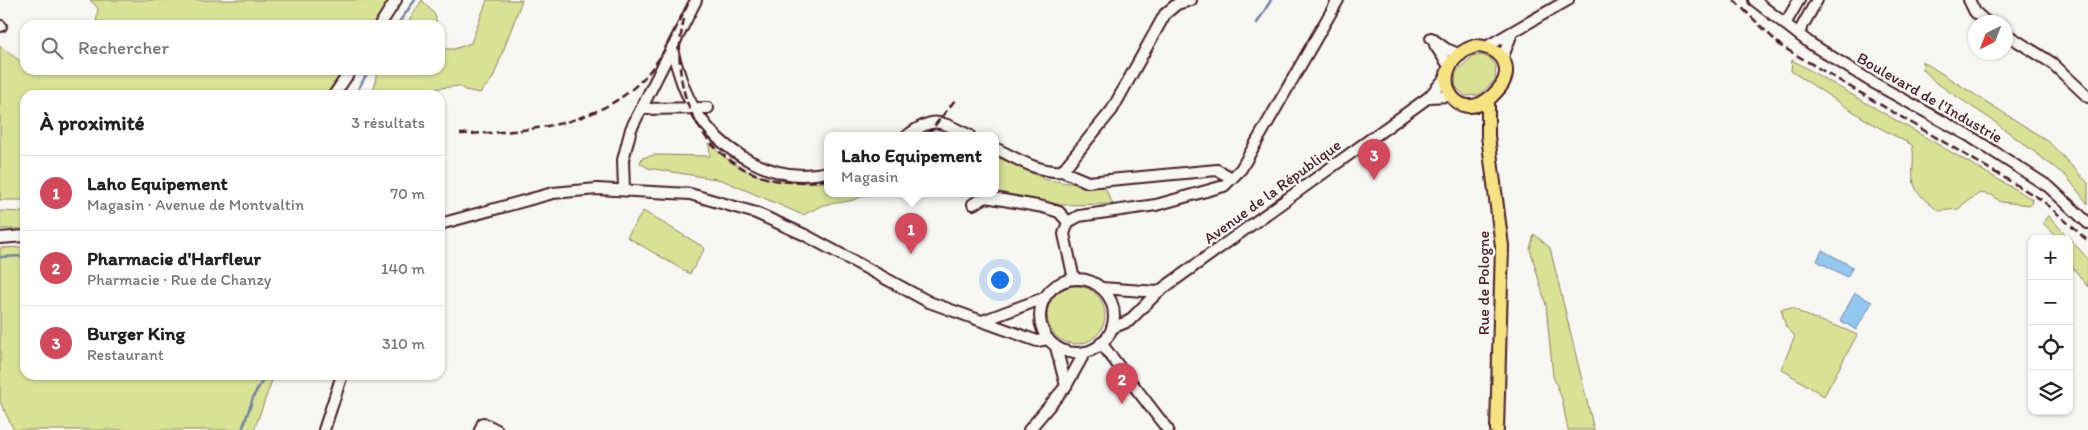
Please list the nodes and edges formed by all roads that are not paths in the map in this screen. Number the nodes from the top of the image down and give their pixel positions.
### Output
1 (396, 0) edge
2 (696, 0) edge
3 (1191, 0) edge
4 (1338, 0) edge
5 (1568, 0) edge
6 (1754, 0) edge
7 (1799, 0) edge
8 (1817, 0) edge
9 (1969, 0) edge
10 (1978, 15) edge
11 (383, 20) edge
12 (1785, 24) junction
13 (1512, 33) junction
14 (1798, 34) junction
15 (2013, 38) edge
16 (1486, 47) junction
17 (672, 50) junction
18 (1460, 55) junction
19 (1502, 59) junction
20 (1448, 72) junction
21 (348, 75) edge
22 (337, 90) edge
23 (1450, 96) junction
24 (1429, 97) junction
25 (2088, 98) edge
26 (1488, 100) junction
27 (1471, 106) junction
28 (694, 108) junction
29 (708, 108) dead end
30 (642, 109) junction
31 (912, 132) edge
32 (963, 132) edge
33 (1488, 136) junction
34 (999, 150) edge
35 (824, 172) edge
36 (1062, 172) junction
37 (1232, 178) junction
38 (624, 190) junction
39 (972, 204) dead end
40 (1068, 222) junction
41 (445, 223) edge
42 (2088, 223) edge
43 (20, 236) edge
44 (0, 238) edge
45 (1074, 279) junction
46 (1101, 288) junction
47 (1158, 292) junction
48 (1044, 298) junction
49 (985, 320) junction
50 (1112, 328) junction
51 (1048, 339) junction
52 (1101, 344) junction
53 (1056, 347) junction
54 (1085, 352) junction
55 (340, 380) edge
56 (1066, 386) junction
57 (482, 426) edge
58 (324, 430) edge
59 (497, 430) edge
60 (1029, 430) edge
61 (1168, 430) edge
62 (1497, 430) edge

1 - 11 street
2 - 17 street
3 - 36 street
4 - 37 street
5 - 13 street
6 - 12 street, Boulevard de l'Industrie
7 - 12 street
8 - 14 street
9 - 10 street
12 - 14 street, Boulevard de l'Industrie
13 - 16 street
13 - 19 street
14 - 42 street, Boulevard de l'Industrie
15 - 25 street
16 - 18 main road
16 - 19 main road
17 - 28 street
17 - 30 street
18 - 20 main road
18 - 20 street
19 - 26 main road
20 - 23 main road
20 - 24 street, Avenue de la République
21 - 22 street
23 - 24 street
23 - 27 main road
24 - 47 street, Avenue de la République
26 - 27 main road
26 - 33 main road, Rue de Pologne
27 - 33 main road, Rue de Pologne
28 - 29 street
28 - 30 street
28 - 35 street
30 - 38 street
31 - 32 street
33 - 62 main road, Rue de Pologne
34 - 36 street
36 - 37 street
37 - 40 street
38 - 41 street
38 - 49 street
39 - 40 street
40 - 45 street
43 - 44 street
45 - 46 street
45 - 48 street
46 - 47 street
46 - 50 street
47 - 50 street, Avenue de la République
48 - 49 street
48 - 51 street
49 - 51 street
50 - 52 street
51 - 53 street
52 - 54 street
52 - 61 street
53 - 54 street
53 - 56 street
54 - 56 street
55 - 58 street
56 - 60 street
57 - 59 street

